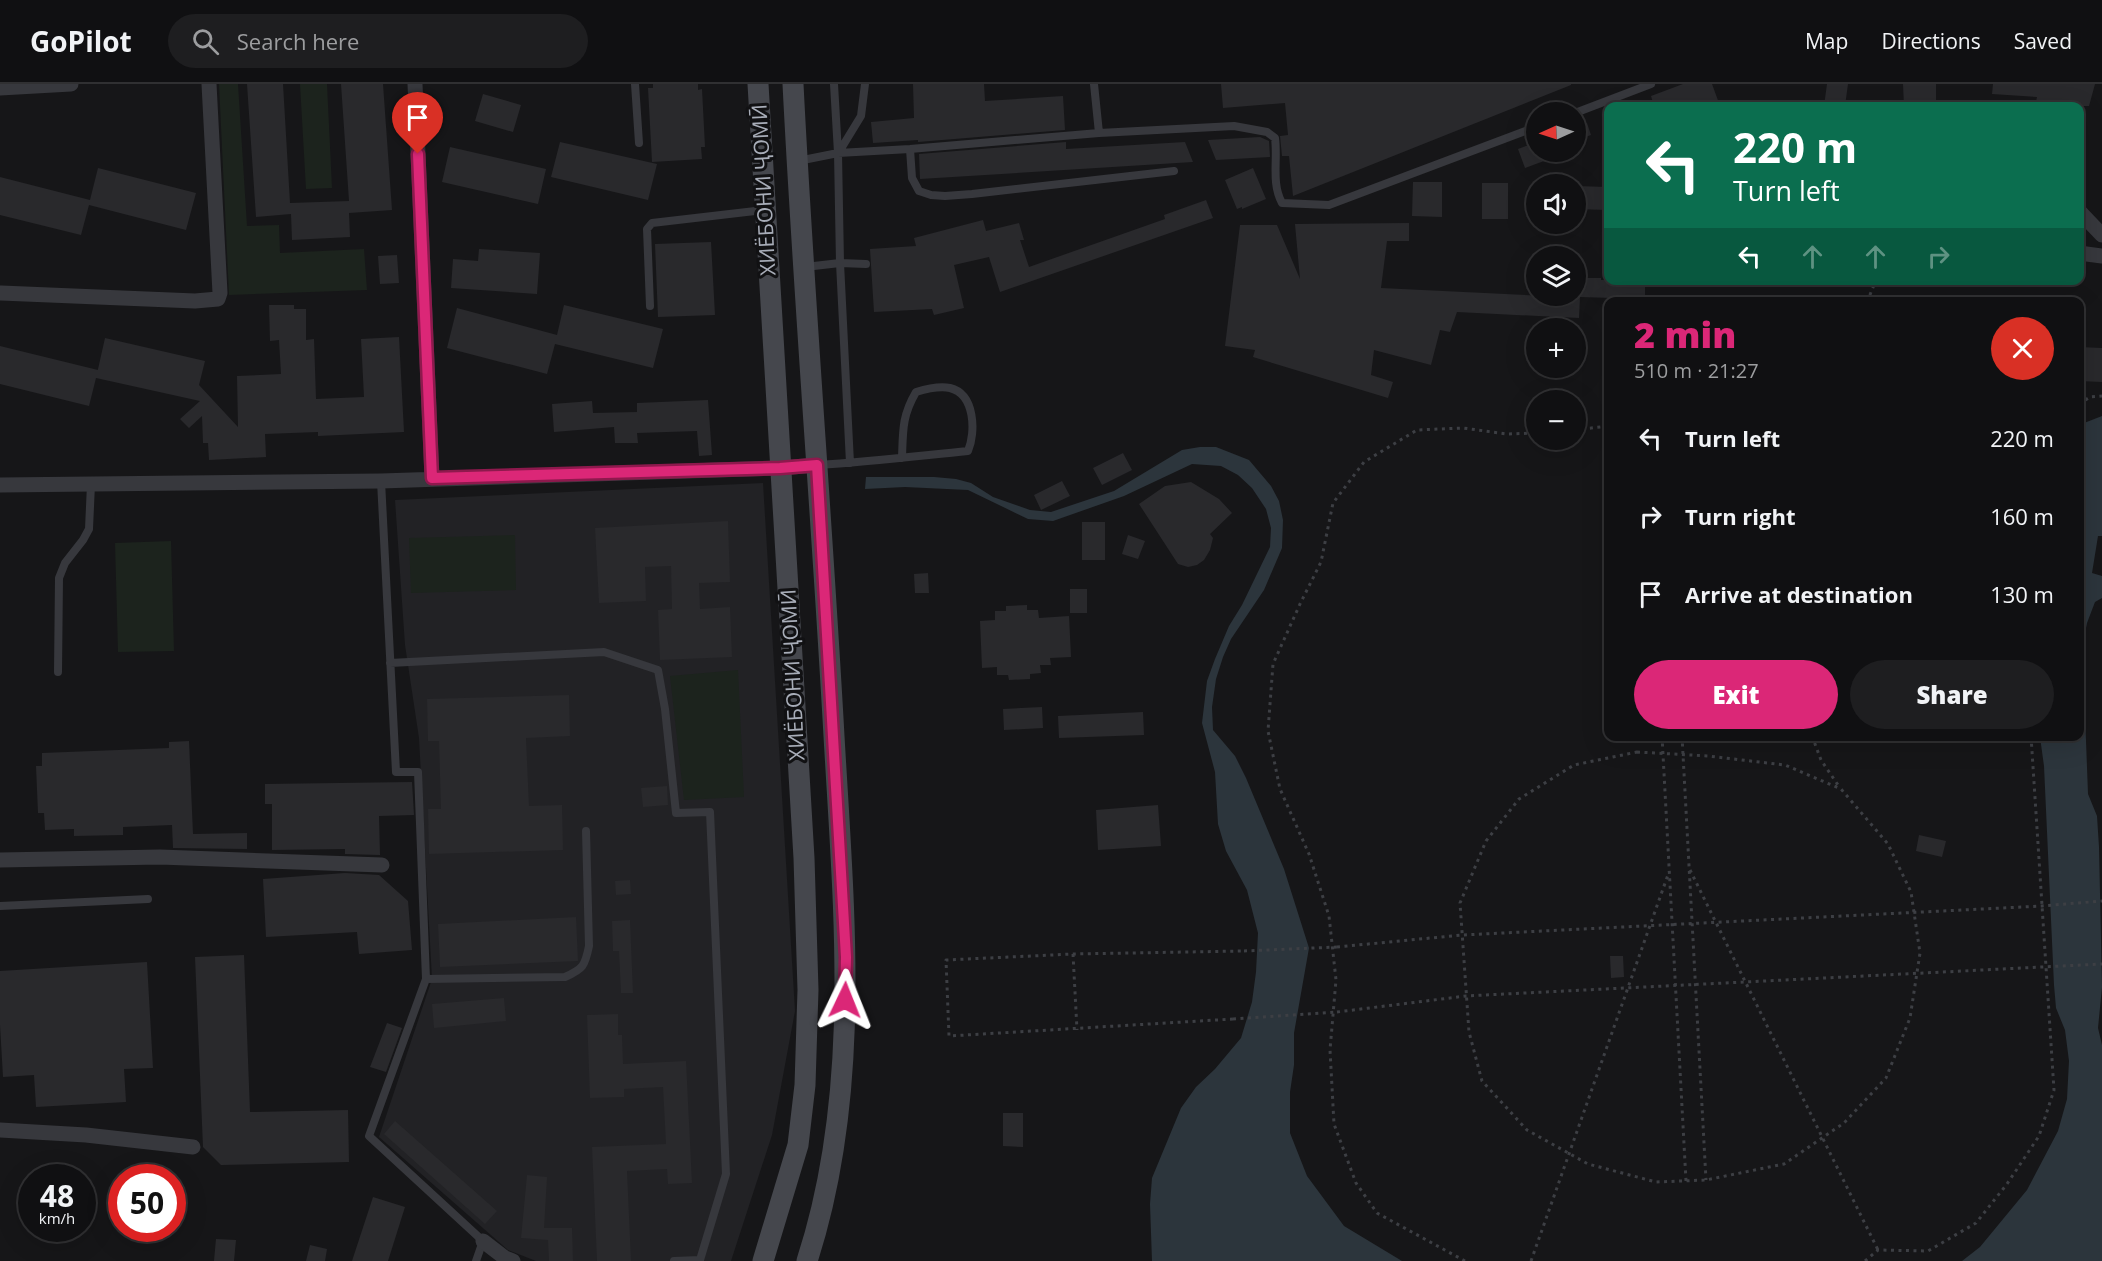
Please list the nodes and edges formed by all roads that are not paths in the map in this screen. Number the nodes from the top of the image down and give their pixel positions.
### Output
1 (71, 84) edge
2 (209, 84) edge
3 (415, 84) edge
4 (635, 84) edge
5 (758, 84) edge
6 (793, 84) edge
7 (834, 84) edge
8 (865, 84) edge
9 (1094, 84) edge
10 (1651, 84) edge
11 (0, 88) edge
12 (1586, 109) edge
13 (1526, 131) edge
14 (1099, 133) junction
15 (639, 143) dead end
16 (910, 149) junction
17 (838, 153) junction
18 (797, 161) junction
19 (1174, 171) dead end
20 (765, 210) junction
21 (2084, 216) edge
22 (2102, 236) edge
23 (2084, 254) edge
24 (2102, 256) edge
25 (840, 263) junction
26 (866, 264) dead end
27 (804, 267) junction
28 (1, 293) edge
29 (650, 306) dead end
30 (902, 458) junction
31 (850, 463) junction
32 (817, 465) junction
33 (780, 468) junction
34 (432, 478) junction
35 (381, 481) junction
36 (91, 484) junction
37 (0, 485) edge
38 (390, 663) junction
39 (58, 672) dead end
40 (586, 831) dead end
41 (0, 860) edge
42 (382, 865) dead end
43 (148, 899) dead end
44 (0, 906) edge
45 (426, 979) junction
46 (0, 1130) edge
47 (193, 1147) dead end
48 (483, 1241) junction
49 (476, 1261) edge
50 (513, 1261) edge
51 (674, 1261) edge
52 (763, 1261) edge
53 (807, 1261) edge

1 - 11 street
2 - 28 street
3 - 34 street
4 - 15 lane
5 - 20 main road, ХИЁБОНИ ҶОМӢ
6 - 18 main road, ХИЁБОНИ ҶОМӢ
7 - 17 lane
8 - 17 lane
9 - 14 lane
10 - 12 lane
13 - 14 lane
14 - 16 lane
16 - 17 lane
16 - 19 lane
17 - 18 lane
17 - 25 lane
18 - 27 main road, ХИЁБОНИ ҶОМӢ
20 - 29 lane
20 - 33 main road, ХИЁБОНИ ҶОМӢ
21 - 22 street
23 - 24 street
25 - 26 lane
25 - 27 lane
25 - 31 lane
27 - 32 main road, ХИЁБОНИ ҶОМӢ
30 - 30 lane
30 - 31 lane
31 - 32 lane
32 - 33 street
32 - 53 main road, ХИЁБОНИ ҶОМӢ
33 - 34 street
33 - 52 main road, ХИЁБОНИ ҶОМӢ
34 - 35 street
35 - 36 street
35 - 38 lane
36 - 37 street
36 - 39 lane
38 - 45 lane
38 - 51 lane
40 - 45 lane
41 - 42 street
43 - 44 lane
45 - 48 lane
46 - 47 street
48 - 49 lane
48 - 50 street

